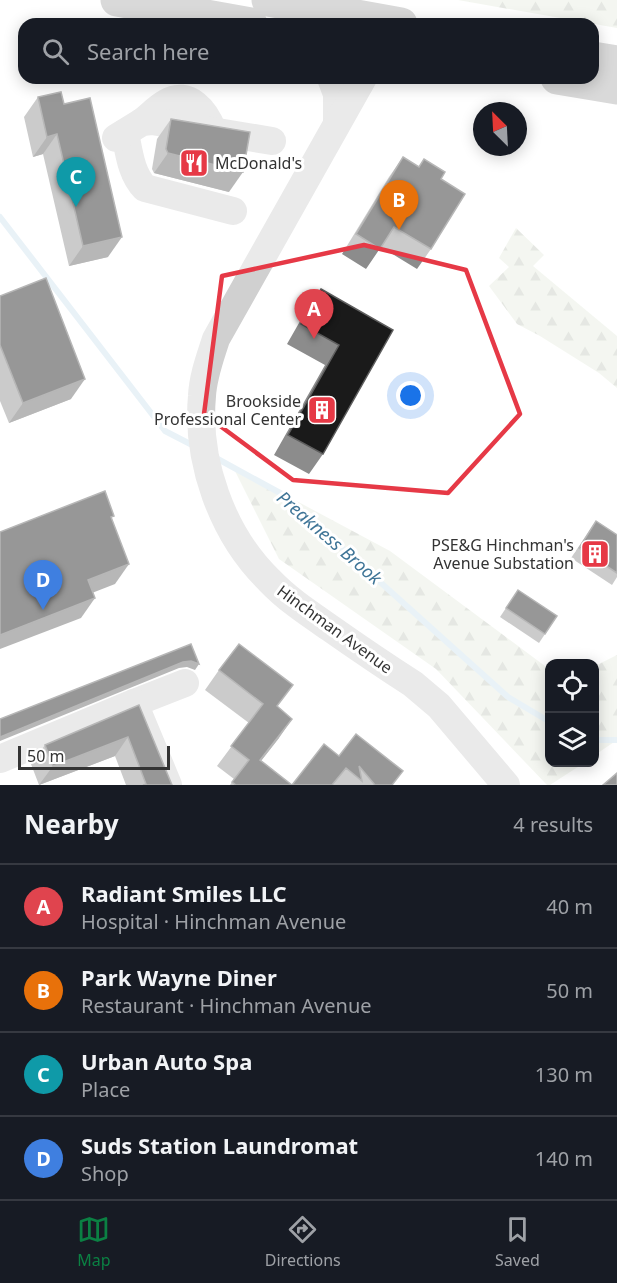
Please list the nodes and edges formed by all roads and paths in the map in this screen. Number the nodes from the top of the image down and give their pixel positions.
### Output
1 (117, 0) edge
2 (268, 0) edge
3 (218, 18) edge
4 (355, 18) edge
5 (599, 59) edge
6 (617, 62) edge
7 (333, 84) edge
8 (360, 84) edge
9 (593, 84) edge
10 (617, 88) edge
11 (338, 121) junction
12 (272, 141) dead end
13 (233, 211) dead end
14 (185, 683) dead end
15 (134, 703) junction
16 (0, 759) edge
17 (168, 785) edge
18 (506, 785) edge

1 - 3 main road
2 - 4 main road
5 - 6 main road
7 - 11 street
8 - 11 street, Hinchman Avenue
9 - 10 main road
11 - 18 street, Hinchman Avenue
12 - 13 street
14 - 15 street
15 - 16 street
15 - 17 street

